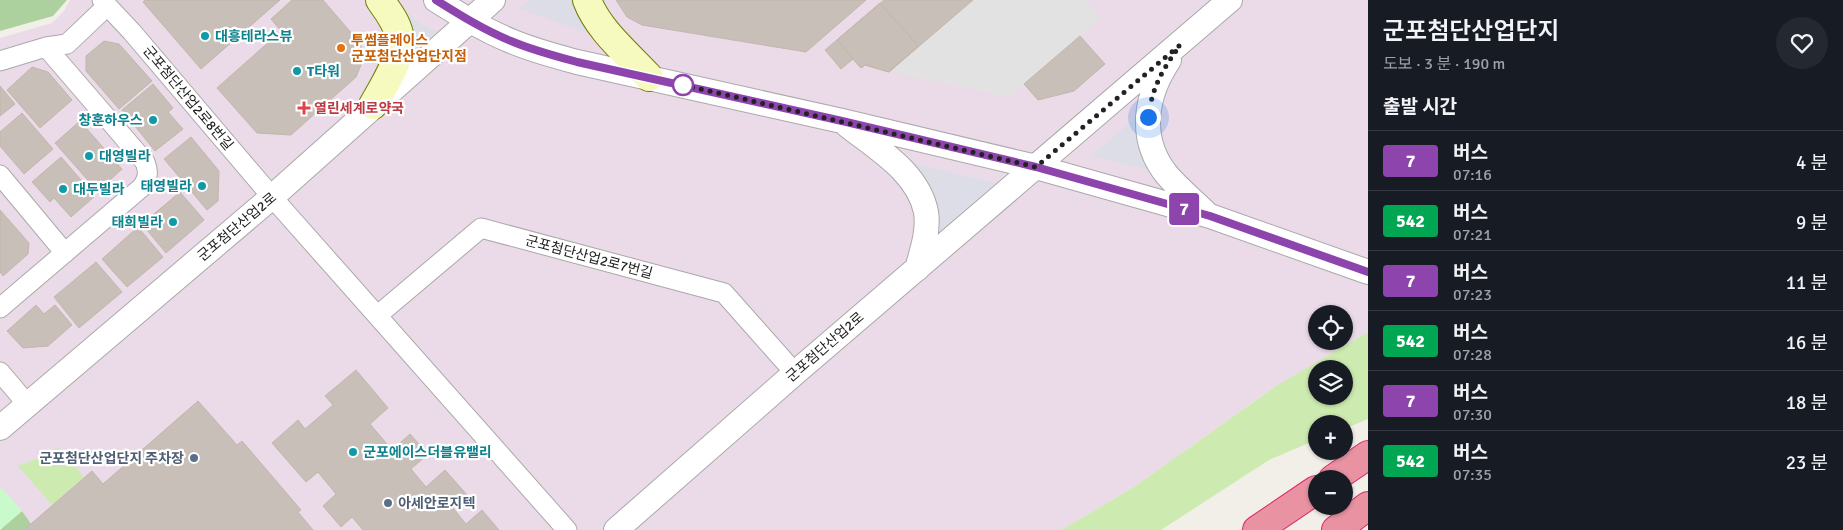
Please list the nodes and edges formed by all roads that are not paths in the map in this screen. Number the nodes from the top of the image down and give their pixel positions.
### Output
1 (380, 0) edge
2 (436, 0) edge
3 (493, 0) edge
4 (587, 0) edge
5 (1230, 0) edge
6 (105, 3) edge
7 (469, 21) junction
8 (1180, 45) junction
9 (46, 47) junction
10 (0, 61) edge
11 (649, 77) junction
12 (373, 105) junction
13 (842, 121) junction
14 (1036, 167) junction
15 (0, 175) edge
16 (272, 197) junction
17 (1210, 216) junction
18 (65, 253) junction
19 (917, 269) junction
20 (1368, 272) edge
21 (0, 308) edge
22 (378, 315) junction
23 (0, 372) edge
24 (795, 373) junction
25 (27, 404) junction
26 (0, 428) edge
27 (1368, 455) edge
28 (1346, 470) edge
29 (1308, 495) edge
30 (1368, 506) edge
31 (567, 530) edge
32 (616, 530) edge
33 (1257, 530) edge
34 (1336, 530) edge

1 - 12 main road
2 - 7 street
3 - 7 street, 군포첨단산업2로
4 - 11 main road
5 - 8 street
6 - 9 street
6 - 16 street, 군포첨단산업2로8번길
7 - 11 street
7 - 12 street, 군포첨단산업2로
8 - 14 street, 군포첨단산업2로
8 - 17 street
9 - 10 street
9 - 18 street
11 - 13 street
12 - 16 street, 군포첨단산업2로
13 - 14 street
13 - 19 street
14 - 17 street
14 - 19 street, 군포첨단산업2로
15 - 18 street
16 - 22 street
16 - 25 street, 군포첨단산업2로
17 - 20 street
18 - 21 street
19 - 24 street, 군포첨단산업2로
22 - 24 street, 군포첨단산업2로7번길
22 - 31 street
23 - 25 street
24 - 32 street, 군포첨단산업2로
25 - 26 street, 군포첨단산업2로
27 - 28 highway
29 - 33 highway
30 - 34 highway

